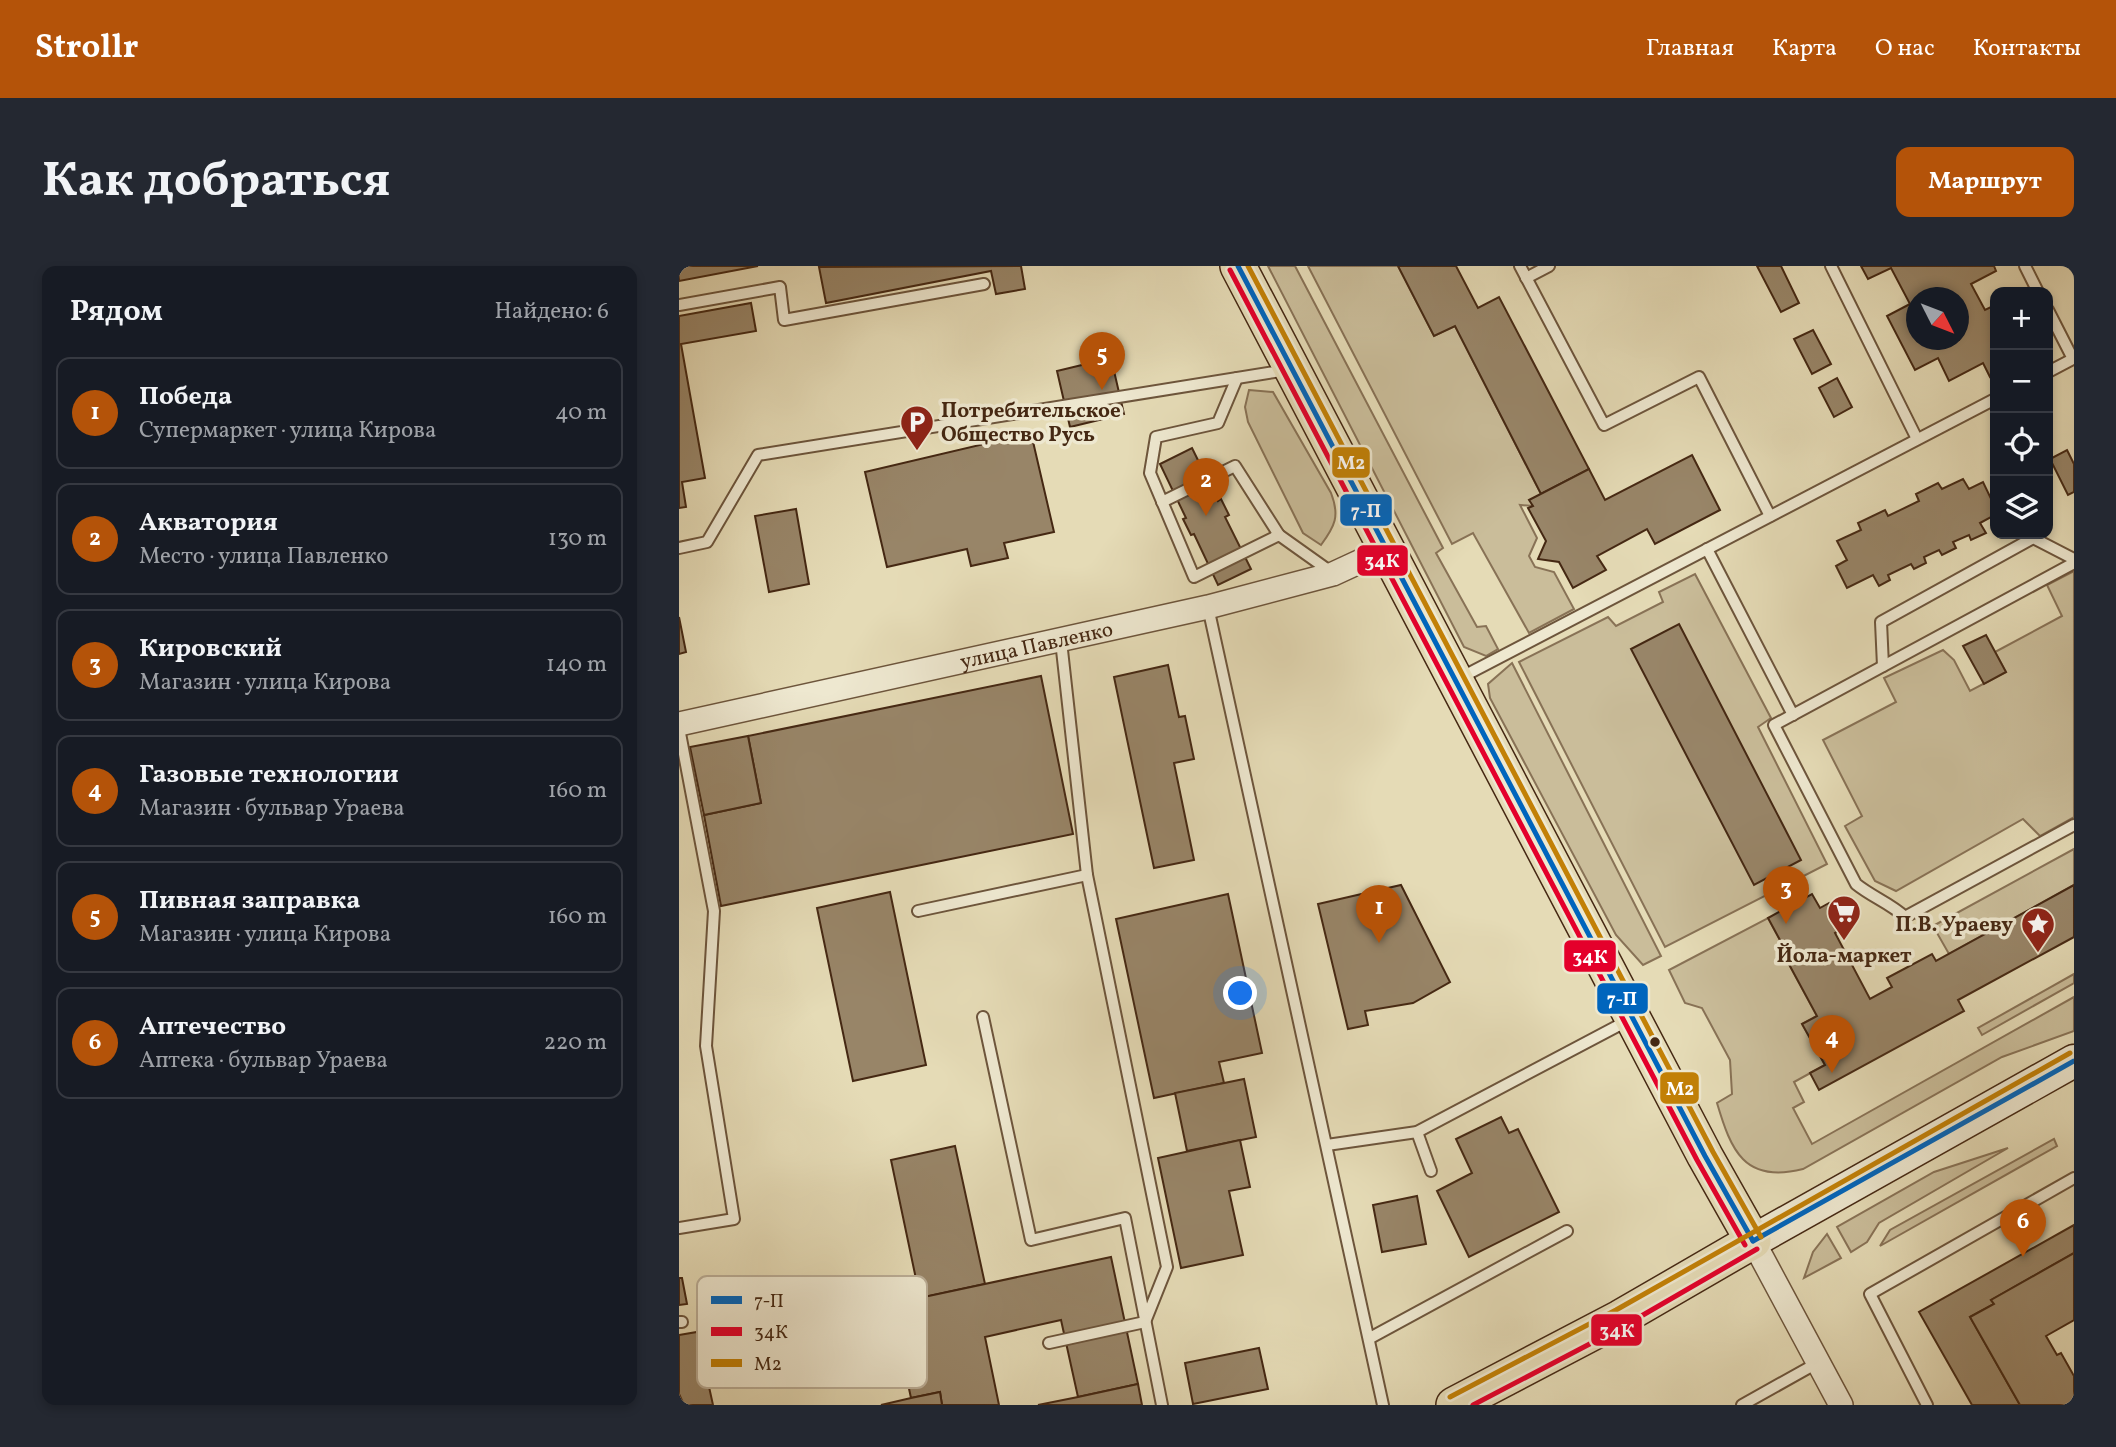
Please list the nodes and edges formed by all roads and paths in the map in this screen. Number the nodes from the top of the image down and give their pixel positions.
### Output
1 (1238, 266) edge
2 (1520, 266) edge
3 (1549, 266) edge
4 (1831, 266) edge
5 (2025, 266) edge
6 (1526, 278) junction
7 (984, 284) dead end
8 (2036, 287) edge
9 (679, 305) edge
10 (2053, 320) edge
11 (1292, 369) junction
12 (2053, 369) edge
13 (1237, 378) junction
14 (1990, 402) edge
15 (1917, 439) junction
16 (1162, 502) junction
17 (1770, 516) junction
18 (1279, 535) junction
19 (679, 548) edge
20 (1387, 549) junction
21 (1707, 549) junction
22 (2074, 561) edge
23 (1333, 574) junction
24 (1208, 607) junction
25 (1061, 641) junction
26 (1883, 666) junction
27 (1455, 680) junction
28 (1793, 715) junction
29 (679, 726) edge
30 (2074, 825) edge
31 (1087, 875) junction
32 (918, 911) dead end
33 (983, 1017) dead end
34 (1633, 1018) junction
35 (2074, 1061) edge
36 (1417, 1132) junction
37 (1327, 1145) junction
38 (1431, 1171) dead end
39 (2074, 1178) edge
40 (679, 1228) edge
41 (1567, 1231) dead end
42 (1753, 1241) junction
43 (1145, 1322) junction
44 (1370, 1338) junction
45 (1049, 1343) dead end
46 (1819, 1362) junction
47 (1162, 1405) edge
48 (1383, 1405) edge
49 (1454, 1405) edge
50 (1742, 1405) edge
51 (1841, 1405) edge
52 (1927, 1405) edge

1 - 11 main road
2 - 6 lane
3 - 6 lane
4 - 15 lane
5 - 8 lane
6 - 17 lane
7 - 9 lane
10 - 12 lane
11 - 13 lane
11 - 20 main road
13 - 16 lane
13 - 19 lane
14 - 15 lane
15 - 17 lane
16 - 18 lane
16 - 18 lane
17 - 21 lane
18 - 23 lane
20 - 23 street, улица Павленко
20 - 27 main road
21 - 27 lane
21 - 28 lane
22 - 26 lane
22 - 26 lane
23 - 24 street, улица Павленко
24 - 25 street, улица Павленко
24 - 37 lane
25 - 29 street, улица Павленко
25 - 31 lane
26 - 28 lane
27 - 34 main road
28 - 30 lane
29 - 40 lane
31 - 32 lane
31 - 43 lane
33 - 43 lane
34 - 36 lane
34 - 42 main road
35 - 42 main road
36 - 37 lane
36 - 38 lane
37 - 44 lane
39 - 52 lane
41 - 44 lane
42 - 46 street
42 - 49 main road
43 - 45 lane
43 - 47 lane
44 - 48 lane
46 - 50 lane
46 - 51 street

